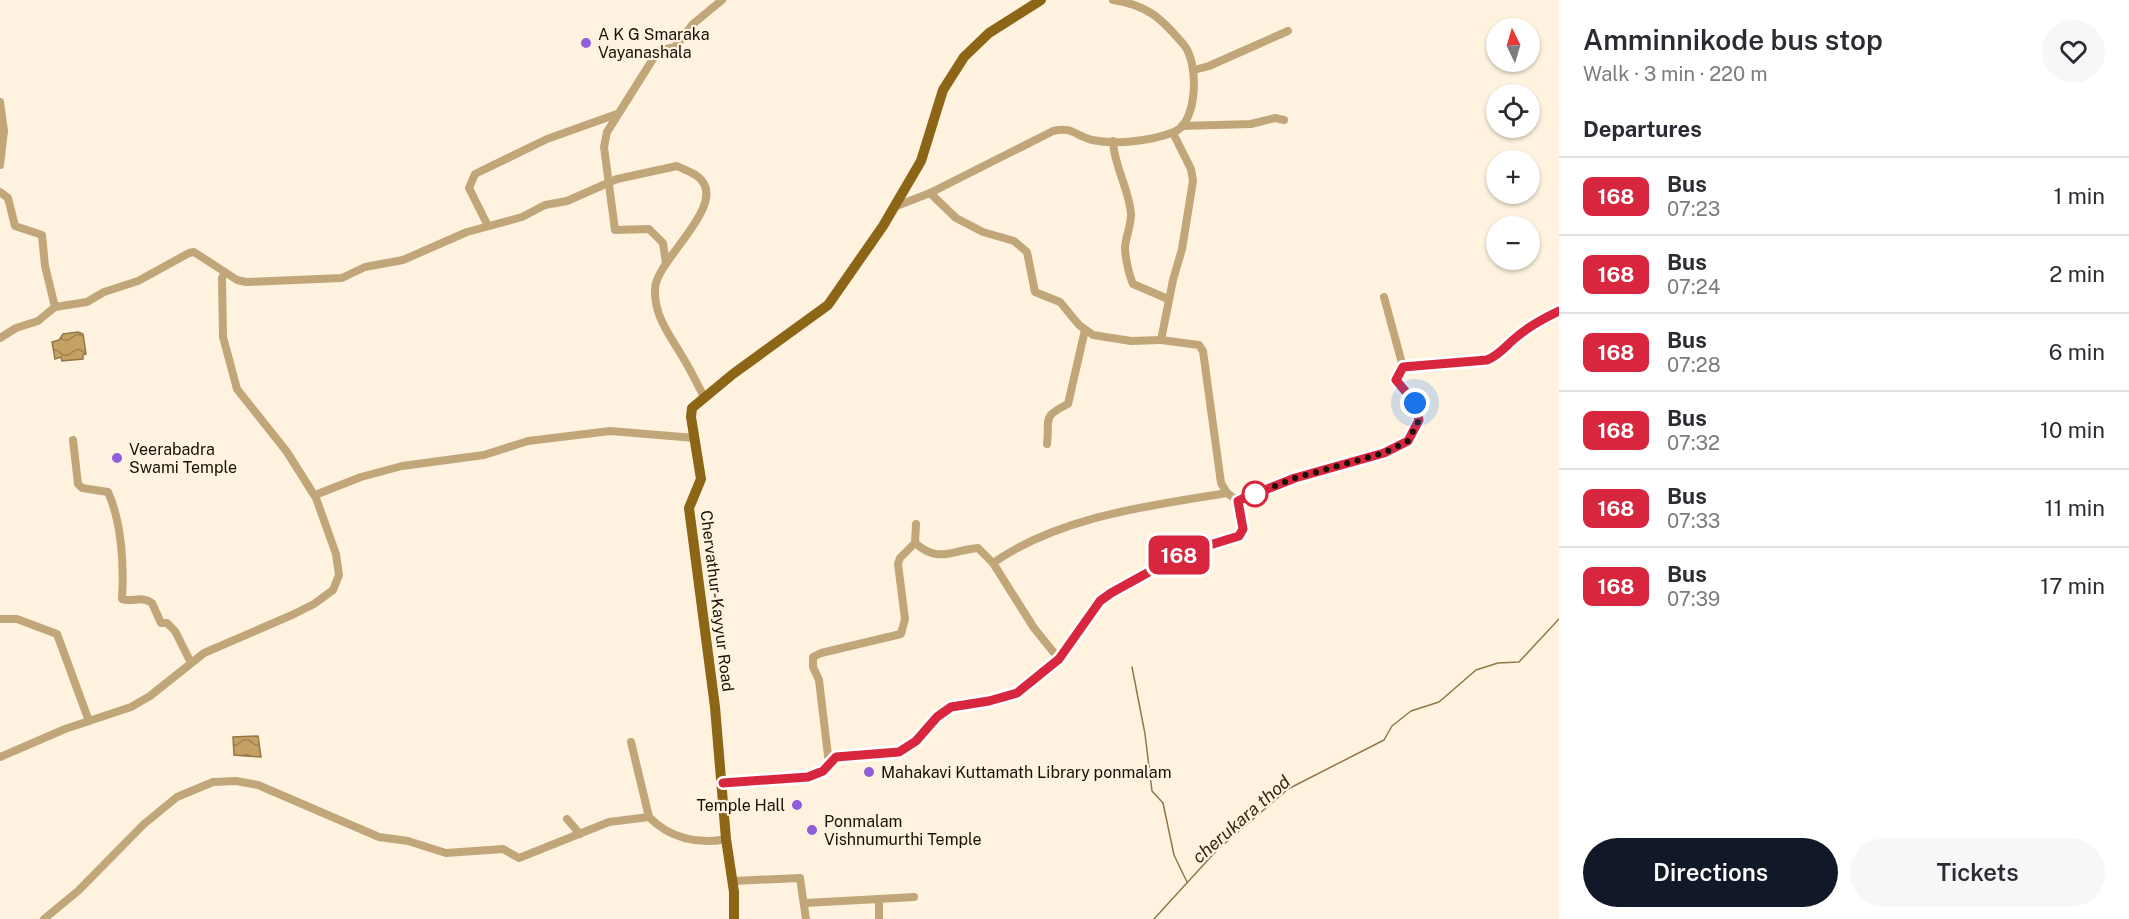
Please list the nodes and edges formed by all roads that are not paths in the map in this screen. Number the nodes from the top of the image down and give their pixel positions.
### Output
1 (722, 0) edge
2 (1041, 0) edge
3 (1113, 0) edge
4 (1288, 31) dead end
5 (1194, 70) junction
6 (0, 102) edge
7 (617, 114) junction
8 (1284, 120) dead end
9 (1182, 126) junction
10 (1173, 133) junction
11 (1113, 141) junction
12 (0, 165) edge
13 (609, 182) junction
14 (0, 192) edge
15 (930, 193) junction
16 (894, 207) junction
17 (488, 226) junction
18 (666, 263) junction
19 (225, 272) junction
20 (1384, 297) dead end
21 (1168, 299) junction
22 (55, 307) junction
23 (1559, 311) edge
24 (1085, 330) junction
25 (0, 338) edge
26 (1161, 340) junction
27 (1403, 367) junction
28 (704, 397) junction
29 (695, 438) junction
30 (73, 440) dead end
31 (1047, 444) dead end
32 (1227, 493) junction
33 (315, 495) junction
34 (1238, 501) junction
35 (916, 524) dead end
36 (915, 543) junction
37 (993, 562) junction
38 (0, 619) edge
39 (1059, 659) junction
40 (191, 663) junction
41 (89, 721) junction
42 (631, 742) dead end
43 (0, 757) edge
44 (829, 764) junction
45 (723, 783) junction
46 (649, 818) junction
47 (567, 819) dead end
48 (580, 834) junction
49 (726, 839) junction
50 (733, 881) junction
51 (914, 897) dead end
52 (879, 899) junction
53 (805, 903) junction
54 (45, 919) edge
55 (734, 919) edge
56 (806, 919) edge
57 (879, 919) edge

1 - 7 street
2 - 16 main road, Chervathur-Kayyur Road
3 - 5 street
4 - 5 street
5 - 9 street
6 - 12 street
7 - 13 street
7 - 17 street
8 - 9 street
9 - 10 street
10 - 11 street
10 - 21 street
11 - 15 street
11 - 21 street
13 - 17 street
13 - 18 street
13 - 18 street
14 - 22 street
15 - 16 street
15 - 24 street
16 - 28 main road, Chervathur-Kayyur Road
17 - 19 street
18 - 28 street
19 - 22 street
19 - 33 street
20 - 27 street
21 - 26 street
22 - 25 street
23 - 27 street
24 - 26 street
24 - 31 street
26 - 32 street
27 - 34 street
28 - 29 main road, Chervathur-Kayyur Road
29 - 33 street
29 - 45 main road, Chervathur-Kayyur Road
30 - 40 street
32 - 34 street
32 - 37 street
33 - 40 street
34 - 39 street
35 - 36 street
36 - 37 street
36 - 44 street
37 - 39 street
38 - 41 street
39 - 44 street
40 - 41 street
41 - 43 street
42 - 46 street
44 - 45 street
45 - 49 main road, Chervathur-Kayyur Road
46 - 48 street
46 - 49 street
47 - 48 street
48 - 54 street
49 - 50 main road, Chervathur-Kayyur Road
50 - 53 street
50 - 55 main road, Chervathur-Kayyur Road
51 - 52 street
52 - 53 street
52 - 57 street
53 - 56 street

